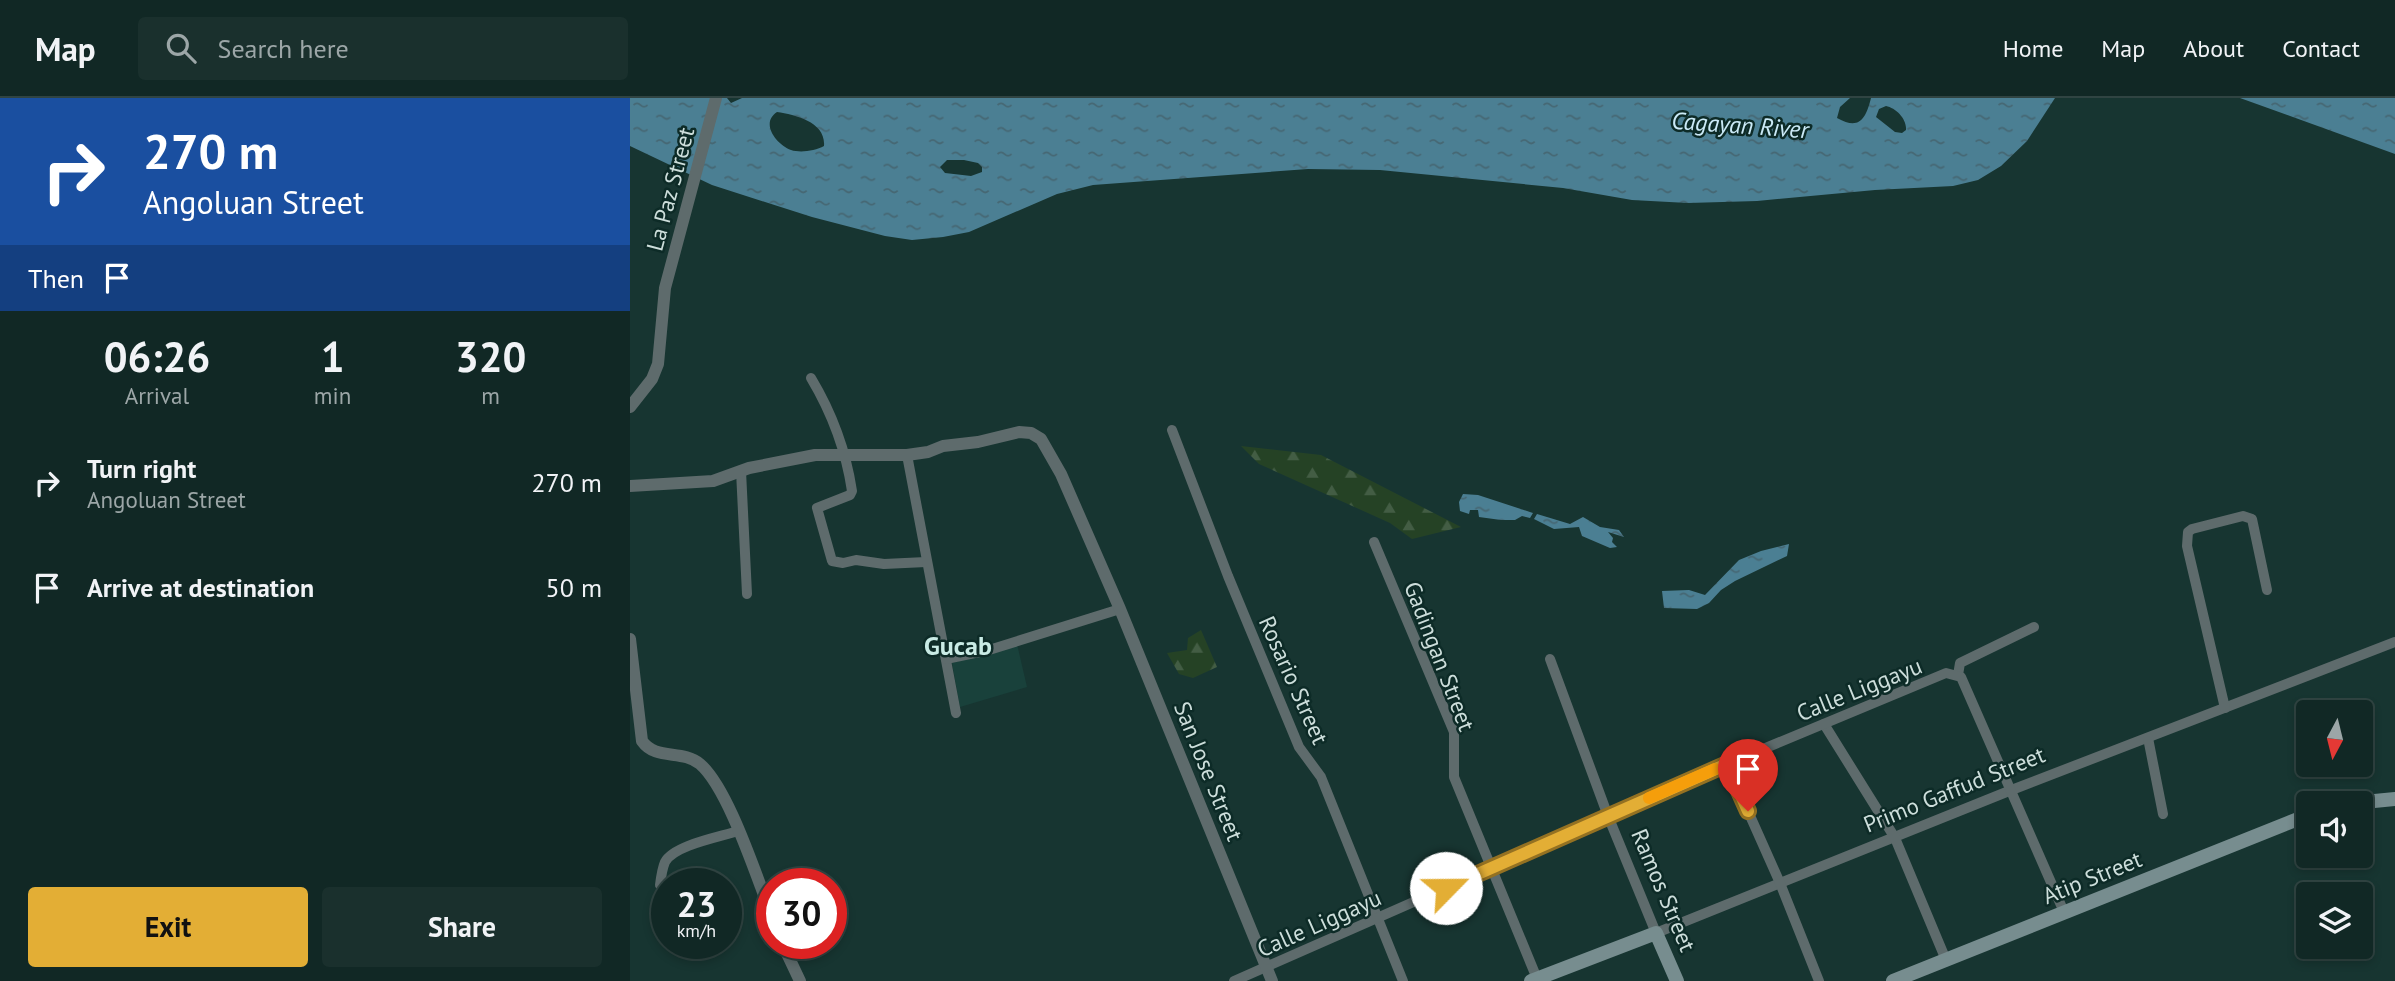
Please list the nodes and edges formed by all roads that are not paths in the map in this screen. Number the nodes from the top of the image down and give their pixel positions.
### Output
1 (716, 98) edge
2 (811, 378) dead end
3 (630, 407) edge
4 (1172, 430) dead end
5 (845, 454) junction
6 (907, 455) junction
7 (741, 471) junction
8 (630, 485) edge
9 (1374, 541) dead end
10 (926, 562) junction
11 (2267, 590) dead end
12 (747, 594) dead end
13 (1120, 609) junction
14 (2034, 627) dead end
15 (630, 639) edge
16 (2395, 642) edge
17 (946, 659) junction
18 (1550, 659) dead end
19 (1959, 676) junction
20 (2225, 708) junction
21 (956, 713) dead end
22 (1824, 724) junction
23 (2148, 738) junction
24 (1727, 764) junction
25 (2009, 791) junction
26 (2395, 799) edge
27 (2373, 801) edge
28 (2163, 814) dead end
29 (1608, 816) junction
30 (2296, 820) edge
31 (738, 831) junction
32 (1895, 838) junction
33 (664, 868) edge
34 (1492, 869) junction
35 (756, 876) edge
36 (1780, 883) junction
37 (2064, 912) junction
38 (1376, 918) junction
39 (1656, 933) junction
40 (790, 959) edge
41 (1946, 960) junction
42 (1266, 968) junction
43 (1535, 980) edge
44 (800, 981) edge
45 (1234, 981) edge
46 (1272, 981) edge
47 (1404, 981) edge
48 (1677, 981) edge
49 (1819, 981) edge
50 (1893, 981) edge

1 - 3 street, La Paz Street
2 - 5 street
4 - 38 street, Rosario Street
5 - 6 street
5 - 7 street
5 - 10 street
6 - 10 street
6 - 13 street, San Jose Street
7 - 8 street
7 - 12 street
9 - 34 street, Gadingan Street
10 - 17 street
11 - 20 street
13 - 17 street
13 - 42 street, San Jose Street
14 - 19 street
15 - 31 street
16 - 20 street, Primo Gaffud Street
17 - 21 street
18 - 29 street, Ramos Street
19 - 22 street, Calle Liggayu
19 - 25 street
20 - 23 street, Primo Gaffud Street
22 - 24 street, Calle Liggayu
22 - 32 street
23 - 25 street, Primo Gaffud Street
23 - 28 street
24 - 29 street, Calle Liggayu
24 - 36 street
25 - 32 street, Primo Gaffud Street
25 - 37 street
26 - 27 main road
29 - 34 street, Calle Liggayu
29 - 39 street, Ramos Street
30 - 37 main road, Atip Street
31 - 33 street
31 - 35 street
32 - 36 street, Primo Gaffud Street
32 - 41 street
34 - 38 street, Calle Liggayu
34 - 43 street, Gadingan Street
36 - 39 street, Primo Gaffud Street
36 - 49 street
37 - 41 main road, Atip Street
38 - 42 street, Calle Liggayu
38 - 47 street, Rosario Street
39 - 43 main road, Primo Gaffud Street
39 - 48 main road, Ramos Street
40 - 44 street
41 - 50 main road, Atip Street
42 - 45 street, Calle Liggayu
42 - 46 street, San Jose Street

